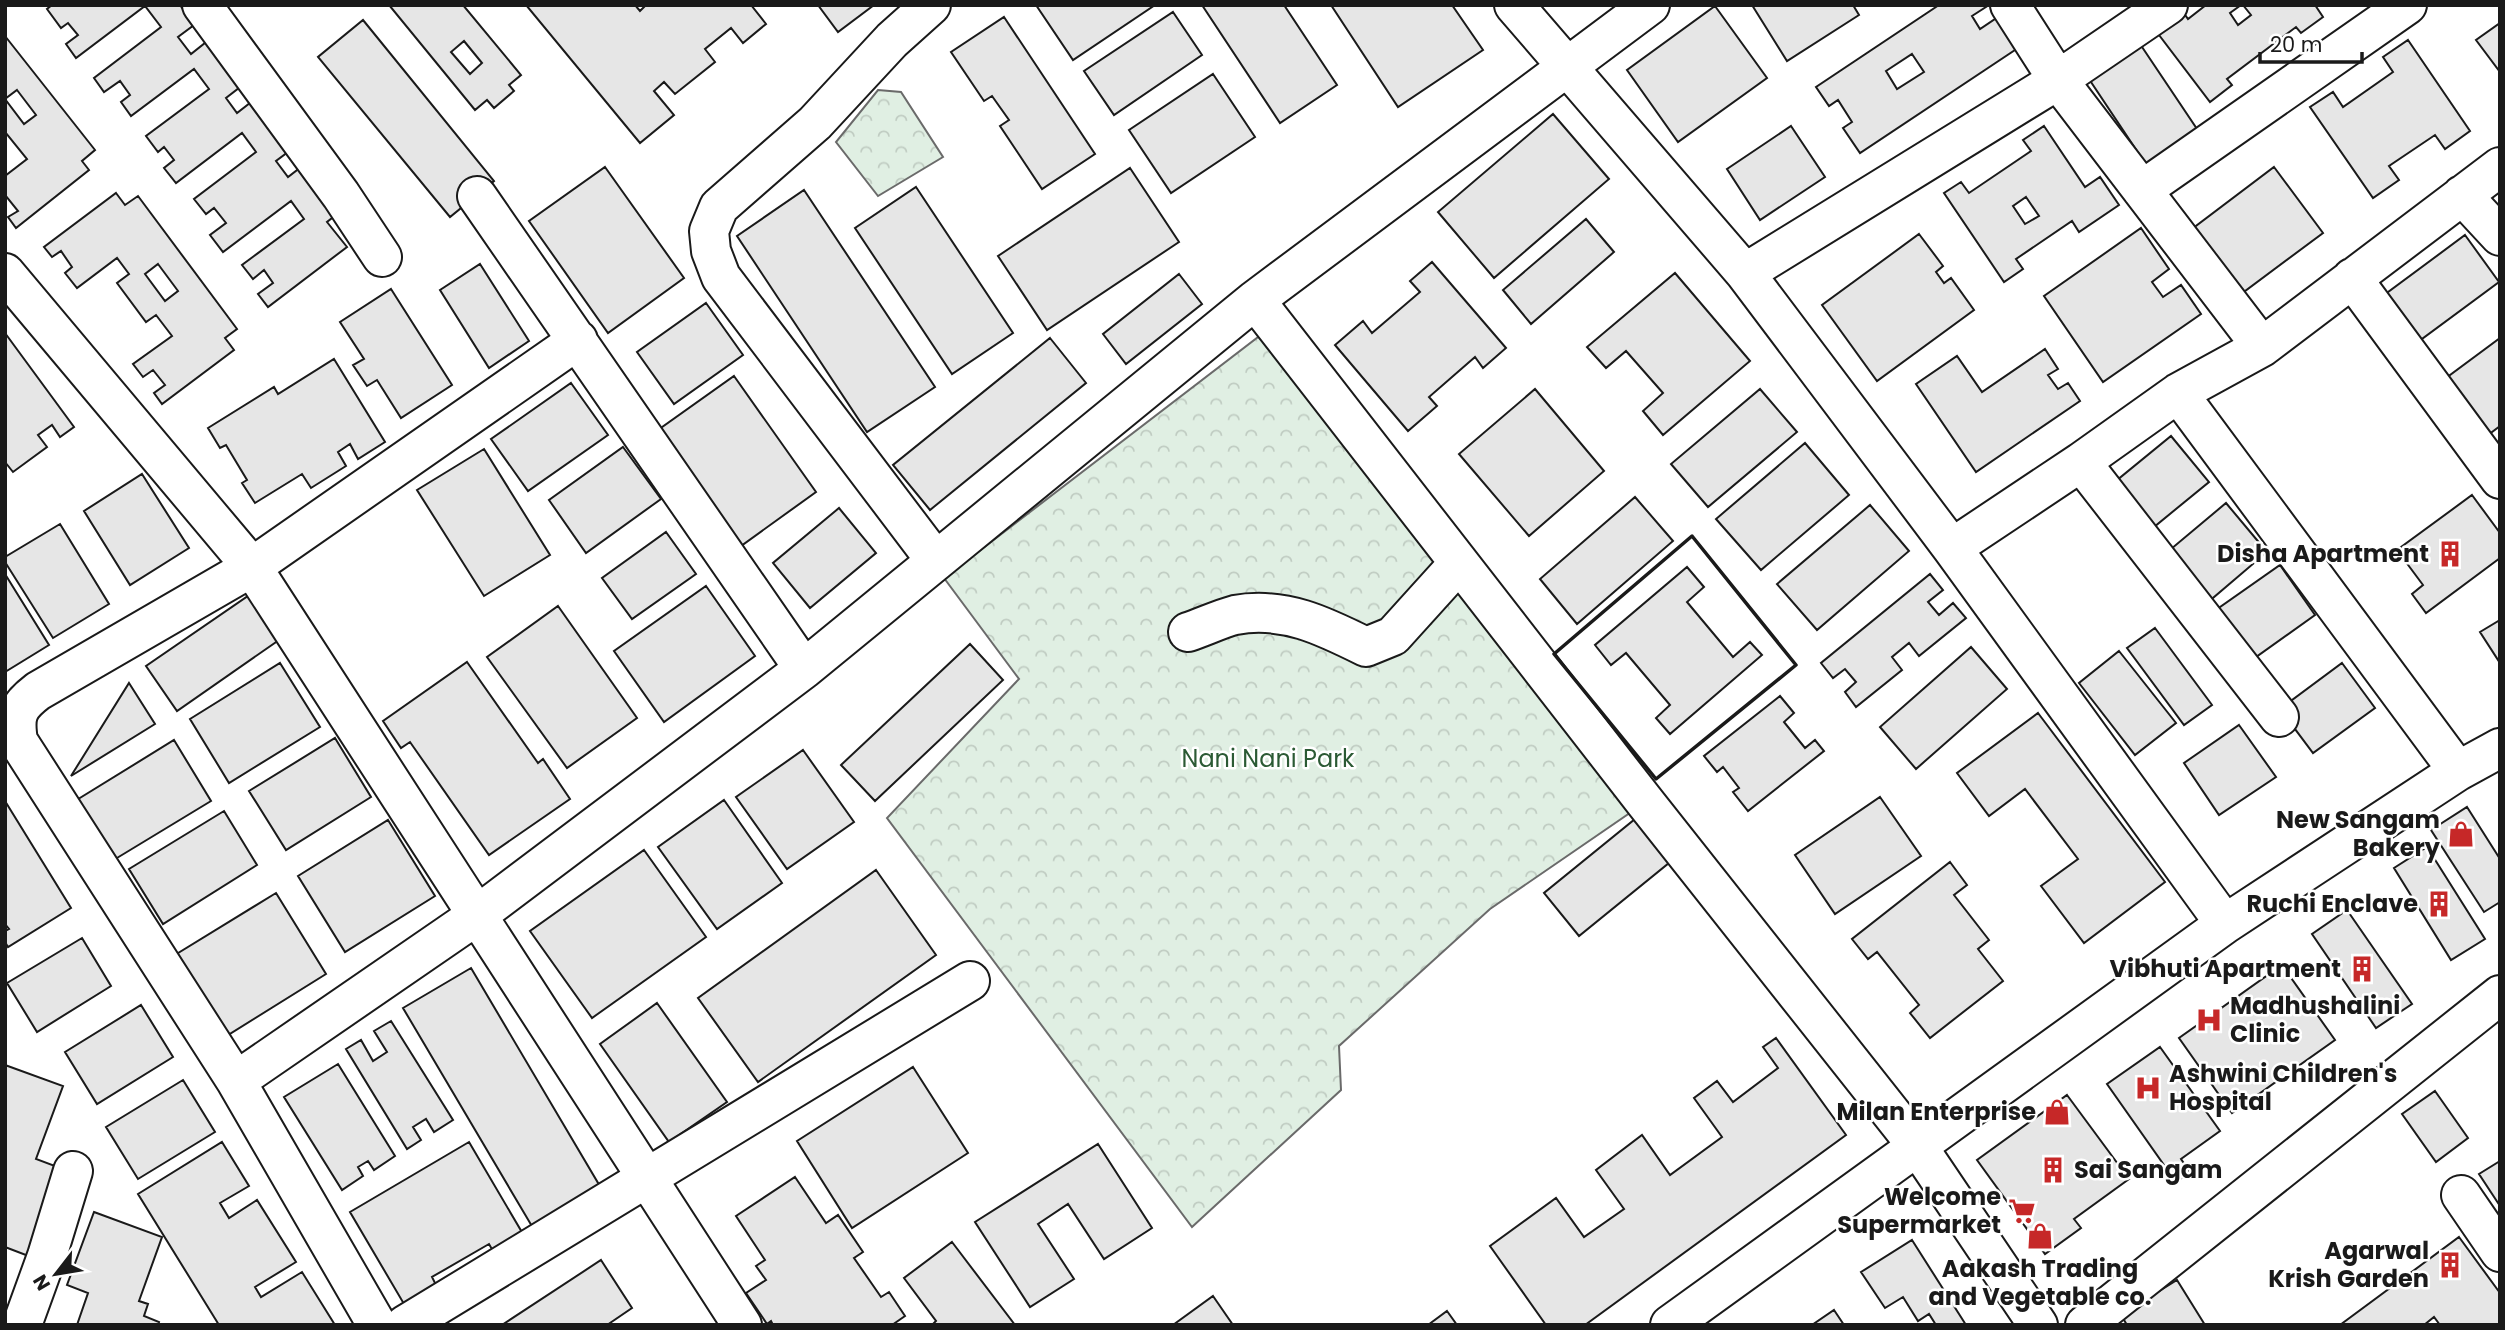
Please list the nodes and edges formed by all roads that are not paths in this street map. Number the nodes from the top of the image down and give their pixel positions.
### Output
1 (202, 5) edge
2 (931, 5) edge
3 (1514, 5) edge
4 (1650, 5) edge
5 (2010, 5) edge
6 (2168, 5) edge
7 (2407, 5) edge
8 (1567, 65) junction
9 (2058, 80) junction
10 (2500, 167) edge
11 (2142, 190) junction
12 (2462, 195) junction
13 (477, 196) dead end
14 (2500, 236) edge
15 (382, 257) dead end
16 (5, 272) edge
17 (1745, 273) junction
18 (2352, 278) junction
19 (1255, 300) junction
20 (578, 340) junction
21 (2262, 347) junction
22 (2178, 393) junction
23 (2081, 462) junction
24 (2500, 479) edge
25 (1952, 548) junction
26 (936, 561) junction
27 (1459, 563) junction
28 (252, 567) junction
29 (1188, 632) dead end
30 (804, 668) junction
31 (2279, 718) dead end
32 (2500, 748) edge
33 (2458, 771) junction
34 (476, 916) junction
35 (2225, 924) junction
36 (970, 981) dead end
37 (2500, 995) edge
38 (236, 1081) junction
39 (1918, 1147) junction
40 (73, 1171) dead end
41 (647, 1178) junction
42 (2461, 1195) dead end
43 (2500, 1252) edge
44 (22, 1325) edge
45 (377, 1325) edge
46 (405, 1325) edge
47 (742, 1325) edge
48 (1671, 1325) edge
49 (2038, 1325) edge
50 (2085, 1325) edge

1 - 15 street
2 - 26 street
3 - 8 street
4 - 8 street
5 - 9 street
6 - 9 street
7 - 11 street
8 - 17 street
8 - 19 street
9 - 11 street
9 - 17 street
10 - 12 street
11 - 21 street
12 - 14 street
12 - 18 street
13 - 20 street
16 - 28 street
17 - 25 street
18 - 21 street
18 - 24 street
19 - 26 street
19 - 27 street
20 - 28 street
20 - 30 street
21 - 22 street
22 - 23 street
22 - 33 street
23 - 25 street
23 - 31 street
25 - 35 street
26 - 30 street
27 - 29 street
27 - 39 street
28 - 34 street
28 - 38 street
30 - 34 street
32 - 33 street
33 - 35 street
34 - 38 street
34 - 41 street
35 - 39 street
36 - 41 street
37 - 50 street
38 - 45 street
39 - 48 street
39 - 49 street
40 - 44 street
41 - 46 street
41 - 47 street
42 - 43 street

